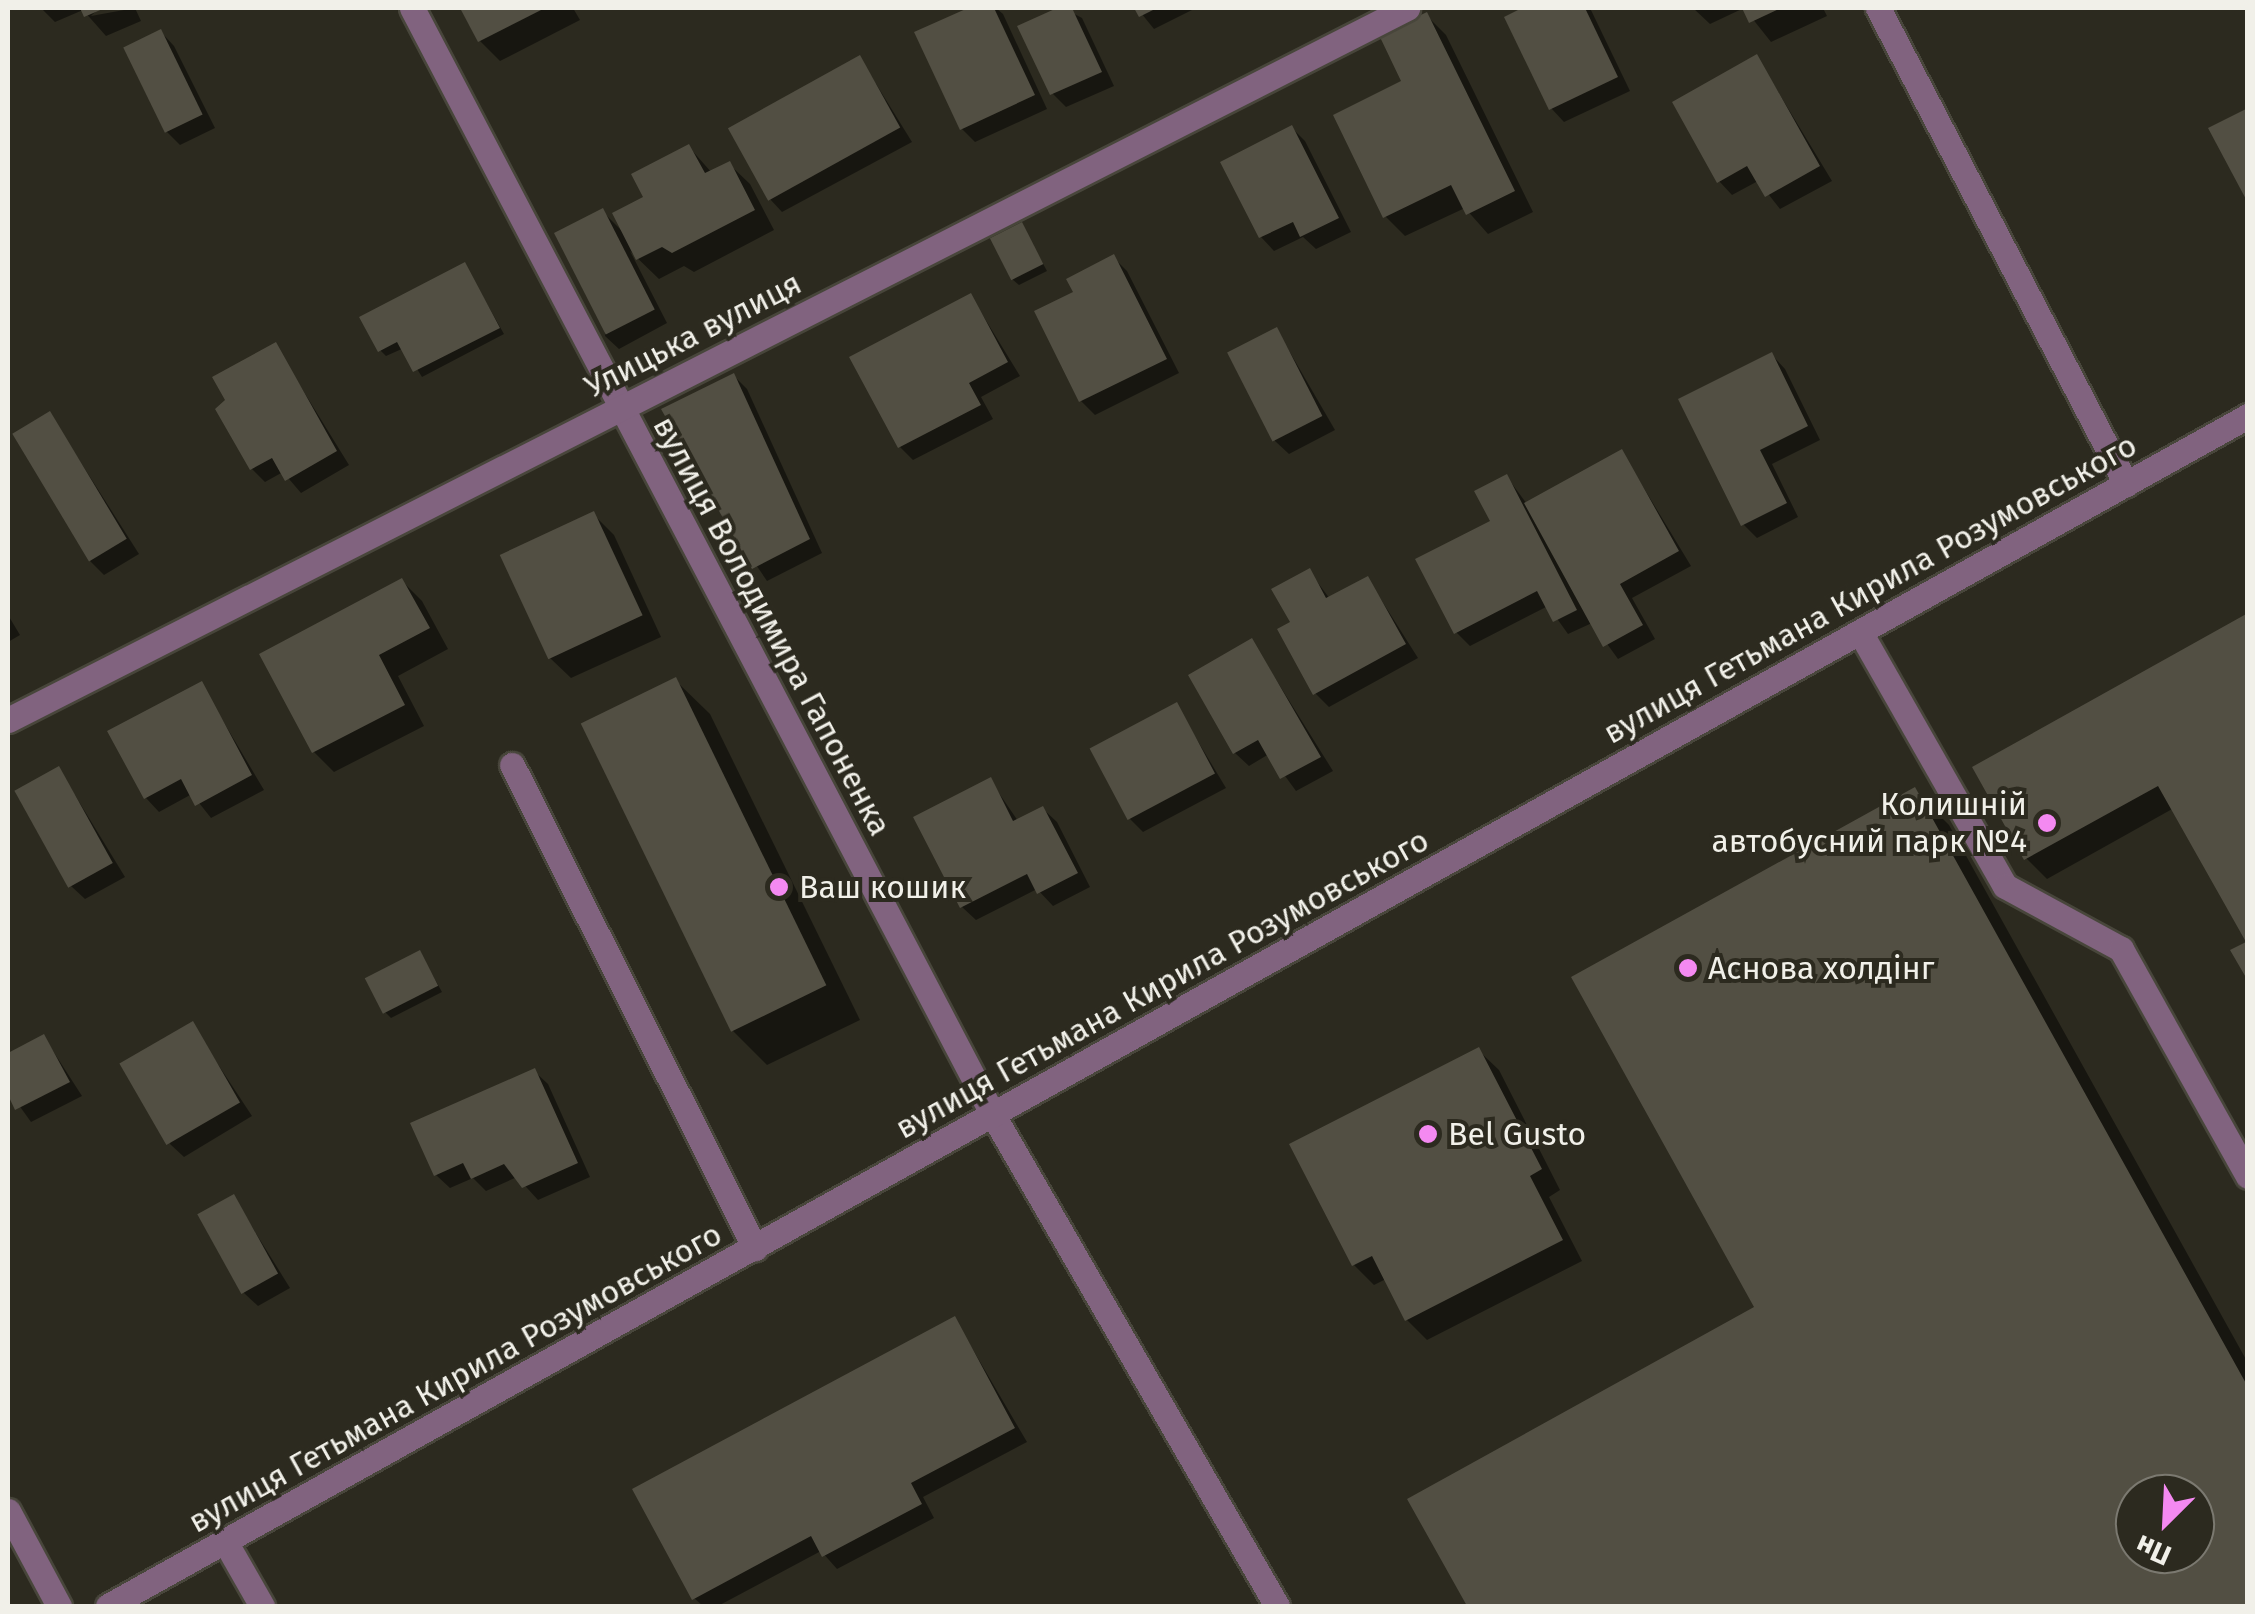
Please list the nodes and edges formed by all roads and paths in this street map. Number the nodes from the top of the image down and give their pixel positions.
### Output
1 (412, 8) edge
2 (1407, 8) edge
3 (1878, 8) edge
4 (620, 408) junction
5 (2248, 416) edge
6 (2126, 484) junction
7 (1860, 632) junction
8 (8, 720) edge
9 (512, 765) dead end
10 (993, 1115) junction
11 (2248, 1176) edge
12 (755, 1248) junction
13 (8, 1511) edge
14 (226, 1542) junction
15 (59, 1606) edge
16 (108, 1606) edge
17 (262, 1606) edge
18 (1277, 1606) edge

1 - 4 street, вулиця Володимира Гапоненка
2 - 4 street, Улицька вулиця
3 - 6 street
4 - 8 street, Улицька вулиця
4 - 10 street, вулиця Володимира Гапоненка
5 - 6 street, вулиця Гетьмана Кирила Розумовського
6 - 7 street, вулиця Гетьмана Кирила Розумовського
7 - 10 street, вулиця Гетьмана Кирила Розумовського
7 - 11 street
9 - 12 street
10 - 12 street, вулиця Гетьмана Кирила Розумовського
10 - 18 street, вулиця Володимира Гапоненка
12 - 14 street, вулиця Гетьмана Кирила Розумовського
13 - 15 street
14 - 16 street, вулиця Гетьмана Кирила Розумовського
14 - 17 street

